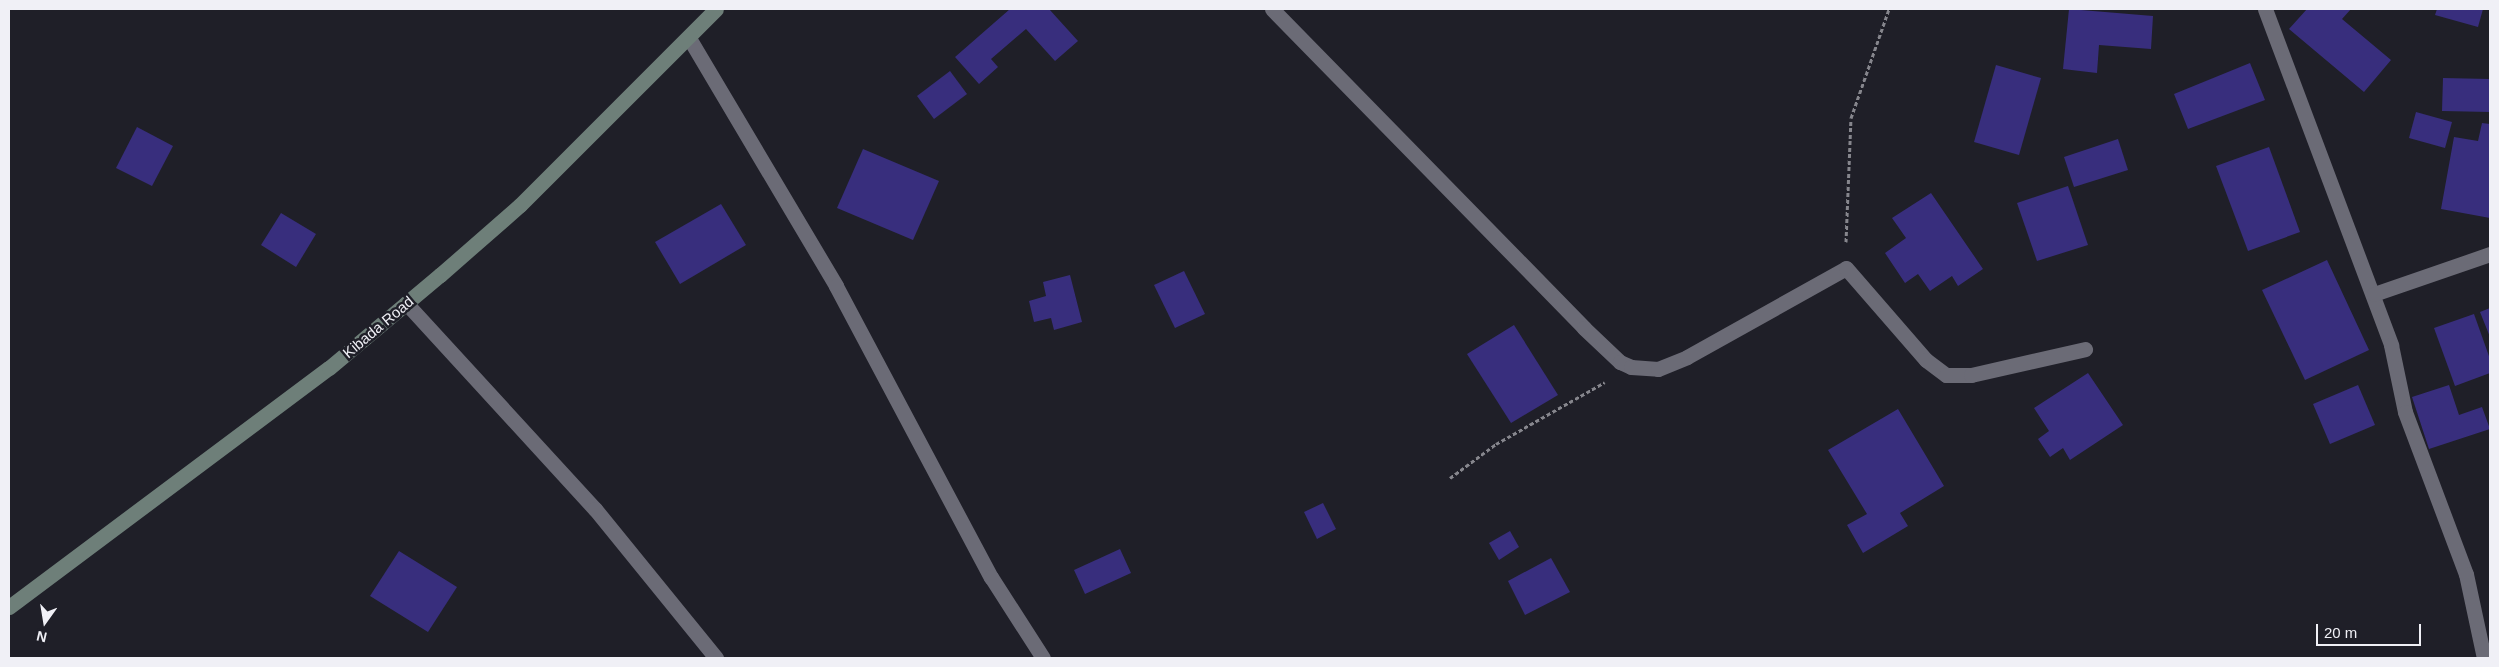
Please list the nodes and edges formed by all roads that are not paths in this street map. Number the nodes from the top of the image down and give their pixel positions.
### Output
1 (716, 9) edge
2 (1272, 9) edge
3 (2265, 9) edge
4 (689, 38) junction
5 (2490, 254) edge
6 (2374, 294) junction
7 (406, 303) junction
8 (2085, 349) dead end
9 (9, 607) edge
10 (716, 658) edge
11 (1042, 658) edge
12 (2484, 658) edge

1 - 4 main road, Kibada Road
2 - 8 street
3 - 6 street
4 - 7 main road, Kibada Road
4 - 11 street
5 - 6 street
6 - 12 street
7 - 9 main road, Kibada Road
7 - 10 street

